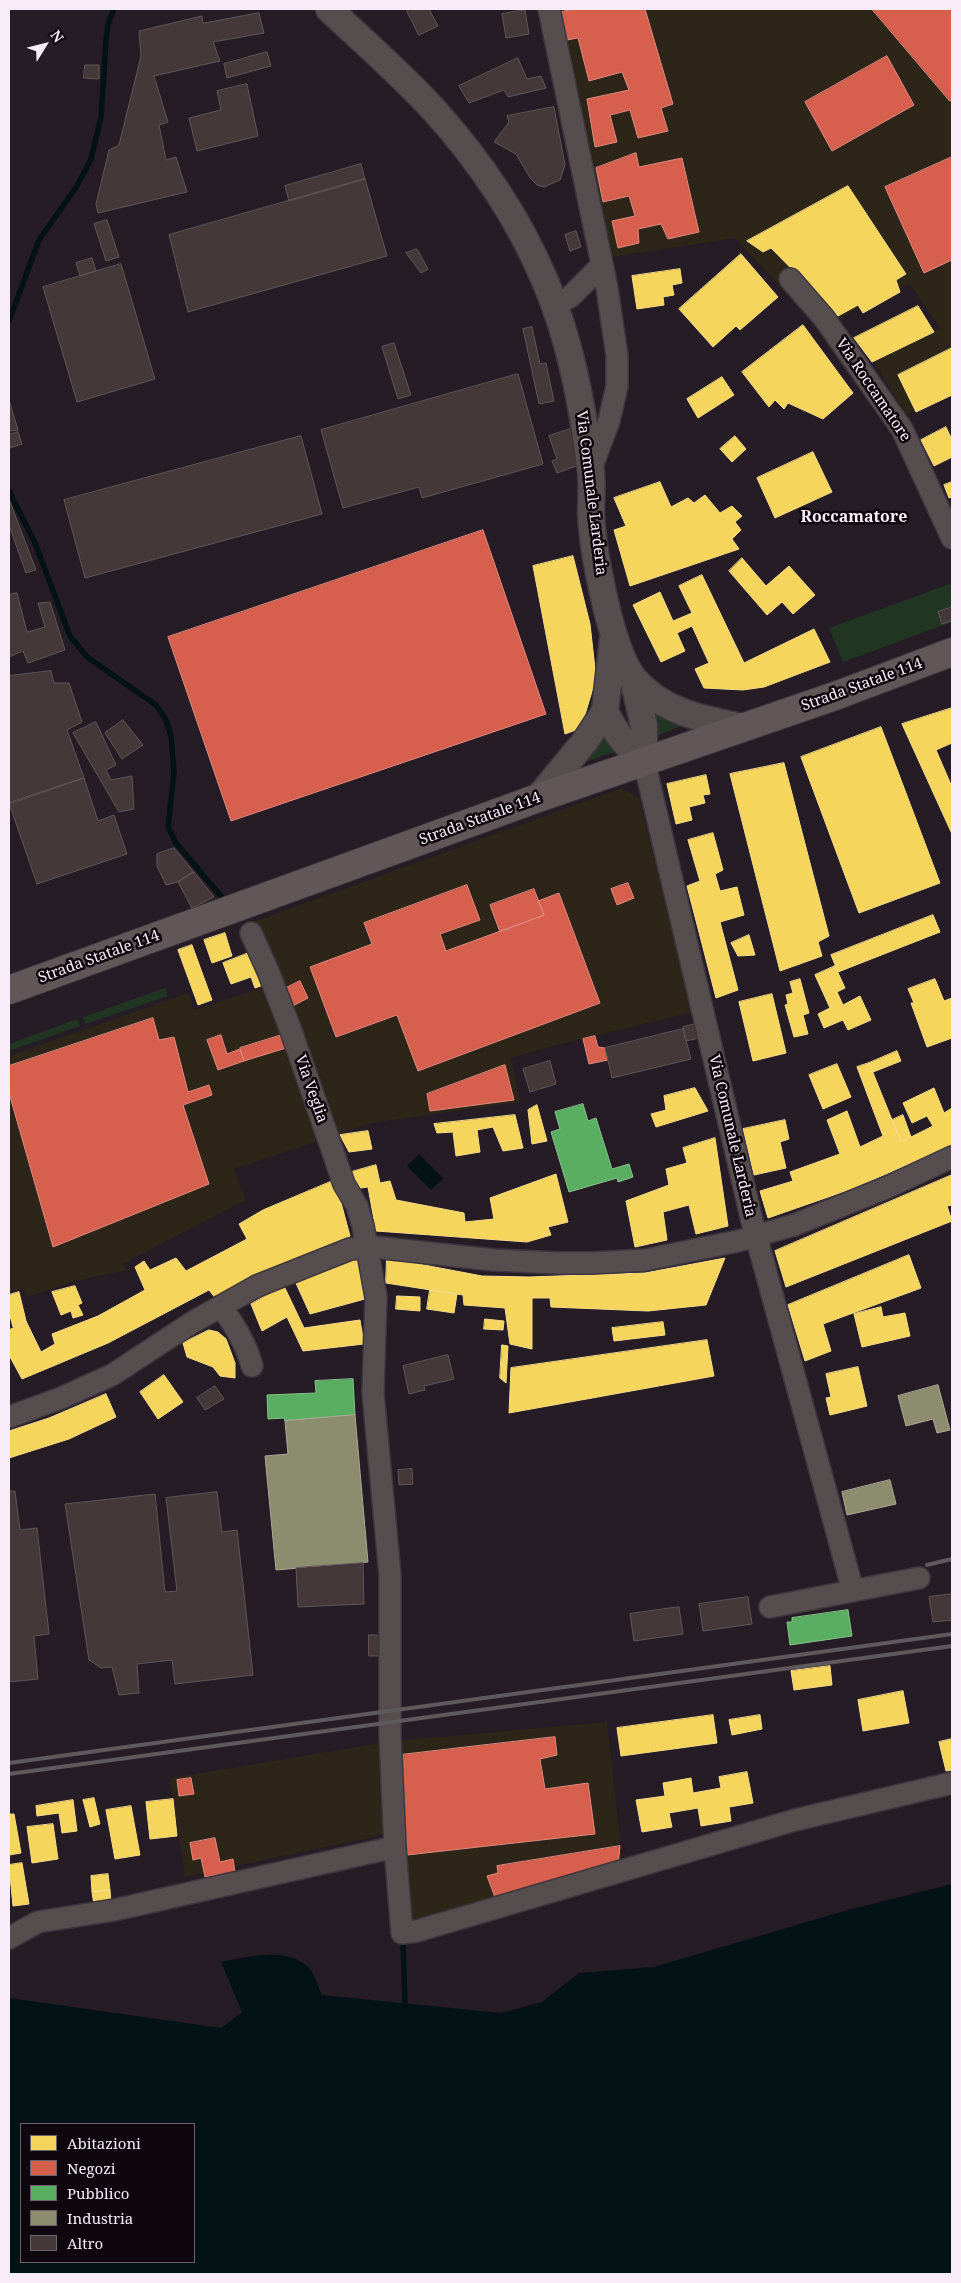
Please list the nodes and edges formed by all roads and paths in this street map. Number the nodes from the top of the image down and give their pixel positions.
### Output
1 (329, 9) edge
2 (549, 9) edge
3 (602, 265) junction
4 (790, 279) dead end
5 (555, 305) junction
6 (591, 469) junction
7 (952, 538) edge
8 (613, 639) junction
9 (952, 652) edge
10 (633, 678) junction
11 (605, 711) junction
12 (742, 727) junction
13 (644, 761) junction
14 (538, 798) junction
15 (251, 933) dead end
16 (9, 990) edge
17 (952, 1157) edge
18 (756, 1236) junction
19 (367, 1246) junction
20 (221, 1306) junction
21 (252, 1366) dead end
22 (9, 1417) edge
23 (919, 1578) dead end
24 (853, 1591) junction
25 (770, 1607) dead end
26 (952, 1784) edge
27 (395, 1847) junction
28 (9, 1938) edge

1 - 5 street, Via Comunale Larderia
2 - 3 street
3 - 5 street
3 - 6 street
4 - 7 street, Via Roccamatore
5 - 6 street, Via Comunale Larderia
6 - 8 street, Via Comunale Larderia
8 - 10 street, Via Comunale Larderia
8 - 11 street, Via Comunale Larderia
9 - 12 main road, Strada Statale 114
10 - 12 street, Via Comunale Larderia
10 - 13 street, Via Comunale Larderia
11 - 13 street
11 - 14 street, Via Comunale Larderia
12 - 13 main road, Strada Statale 114
13 - 14 main road, Strada Statale 114
13 - 18 street, Via Comunale Larderia
14 - 16 main road, Strada Statale 114
15 - 19 street, Via Veglia
17 - 18 street
18 - 19 street
18 - 24 street, Via Comunale Larderia
19 - 20 street
19 - 27 street, Via Veglia
20 - 21 street
20 - 22 street
23 - 24 street
24 - 25 street
26 - 27 street, Via Veglia
27 - 28 street

